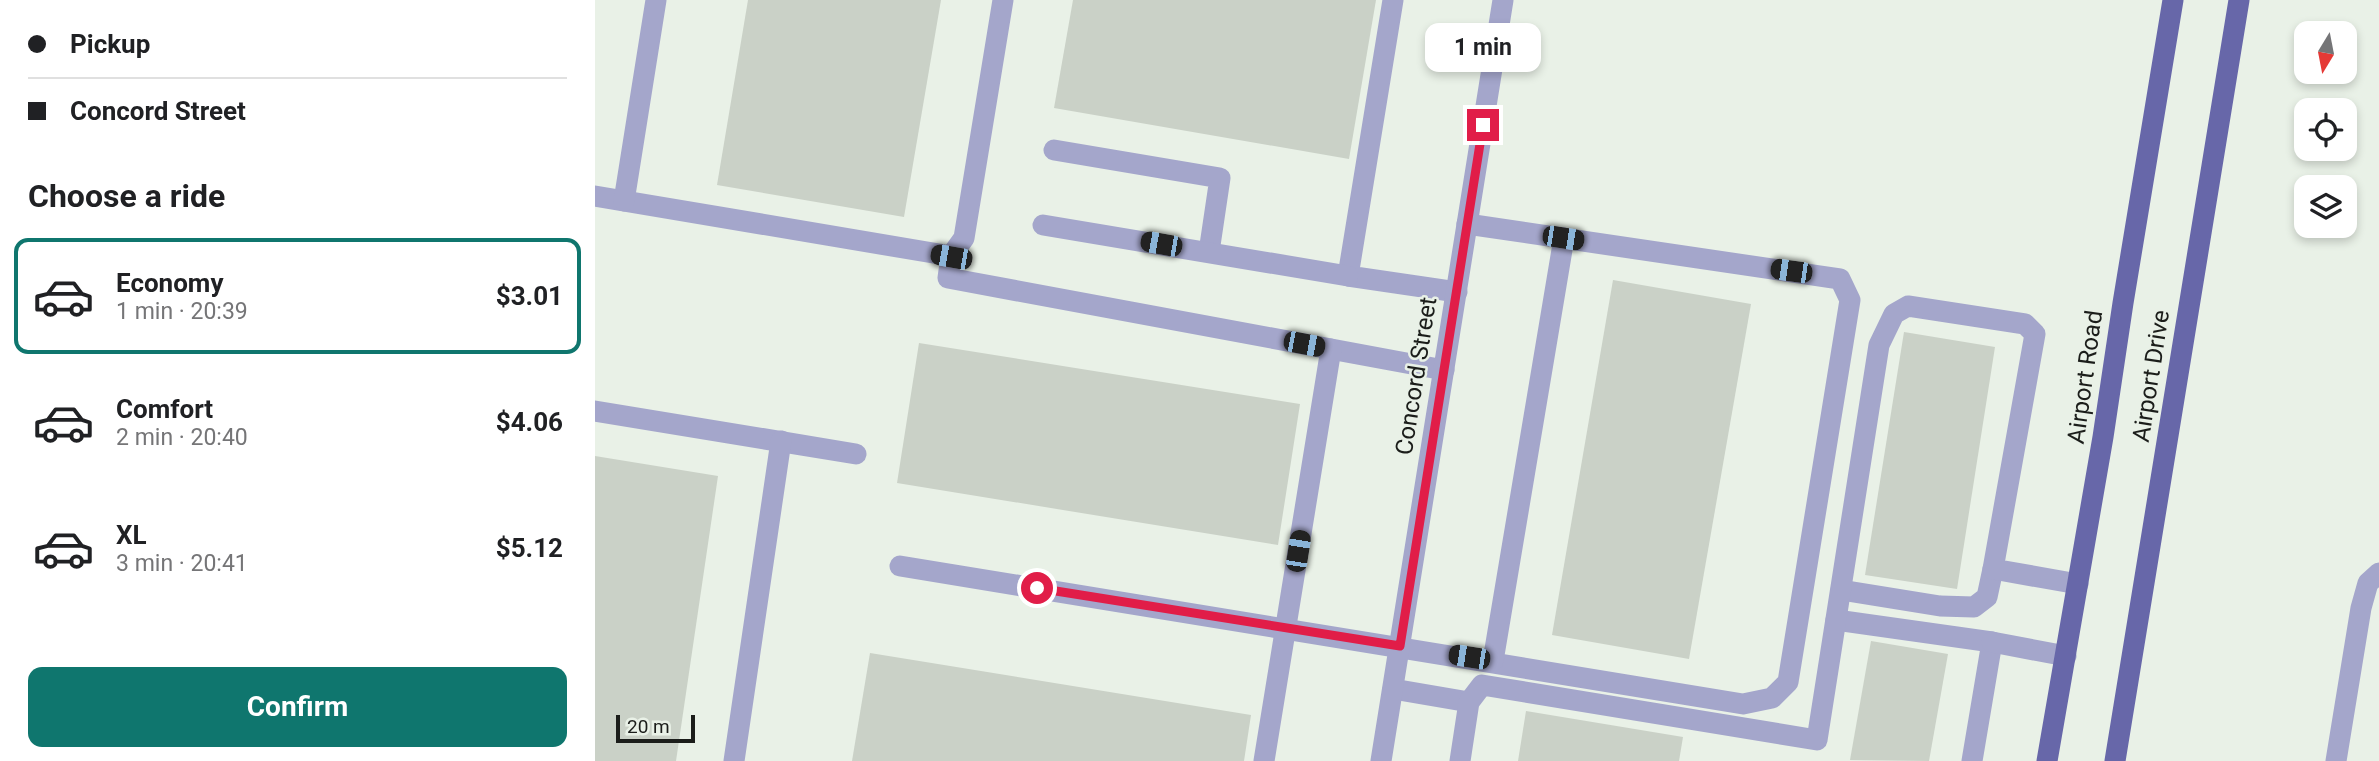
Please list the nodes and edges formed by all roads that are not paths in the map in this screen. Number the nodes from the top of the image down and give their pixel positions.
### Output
1 (656, 0) edge
2 (1003, 0) edge
3 (1393, 0) edge
4 (1503, 0) edge
5 (2173, 0) edge
6 (2239, 0) edge
7 (1054, 150) dead end
8 (595, 196) edge
9 (624, 201) junction
10 (1467, 224) junction
11 (1043, 225) dead end
12 (1563, 238) junction
13 (1209, 253) junction
14 (951, 257) junction
15 (1348, 276) junction
16 (1457, 292) junction
17 (1331, 349) junction
18 (1444, 370) junction
19 (595, 411) edge
20 (781, 441) junction
21 (856, 454) dead end
22 (900, 566) dead end
23 (1993, 569) junction
24 (2379, 573) edge
25 (2078, 584) junction
26 (1841, 590) junction
27 (1836, 620) junction
28 (1285, 627) junction
29 (1992, 642) junction
30 (1400, 646) junction
31 (2066, 656) junction
32 (1493, 661) junction
33 (1393, 689) junction
34 (1469, 702) junction
35 (1816, 751) edge
36 (734, 761) edge
37 (1264, 761) edge
38 (1381, 761) edge
39 (1460, 761) edge
40 (1972, 761) edge
41 (2047, 761) edge
42 (2115, 761) edge
43 (2336, 761) edge

1 - 9 street
2 - 14 street
3 - 15 street
4 - 10 street, Concord Street
5 - 25 main road, Airport Road
6 - 42 main road, Airport Drive
7 - 13 street
8 - 9 street
9 - 14 street
10 - 12 street
10 - 16 street, Concord Street
11 - 13 street
12 - 32 street
12 - 32 street
13 - 15 street
14 - 17 street
15 - 16 street
16 - 18 street, Concord Street
17 - 18 street
17 - 28 street
18 - 30 street, Concord Street
19 - 20 street
20 - 21 street
20 - 36 street
22 - 28 street
23 - 25 street
23 - 26 street
23 - 26 street
24 - 43 street
25 - 31 main road, Airport Road
26 - 27 street
27 - 29 street
27 - 35 street
28 - 30 street
28 - 37 street
29 - 31 street
29 - 40 street
30 - 32 street
30 - 33 street, Concord Street
31 - 41 main road, Airport Road
33 - 34 street
33 - 38 street, Concord Street
34 - 35 street
34 - 39 street

